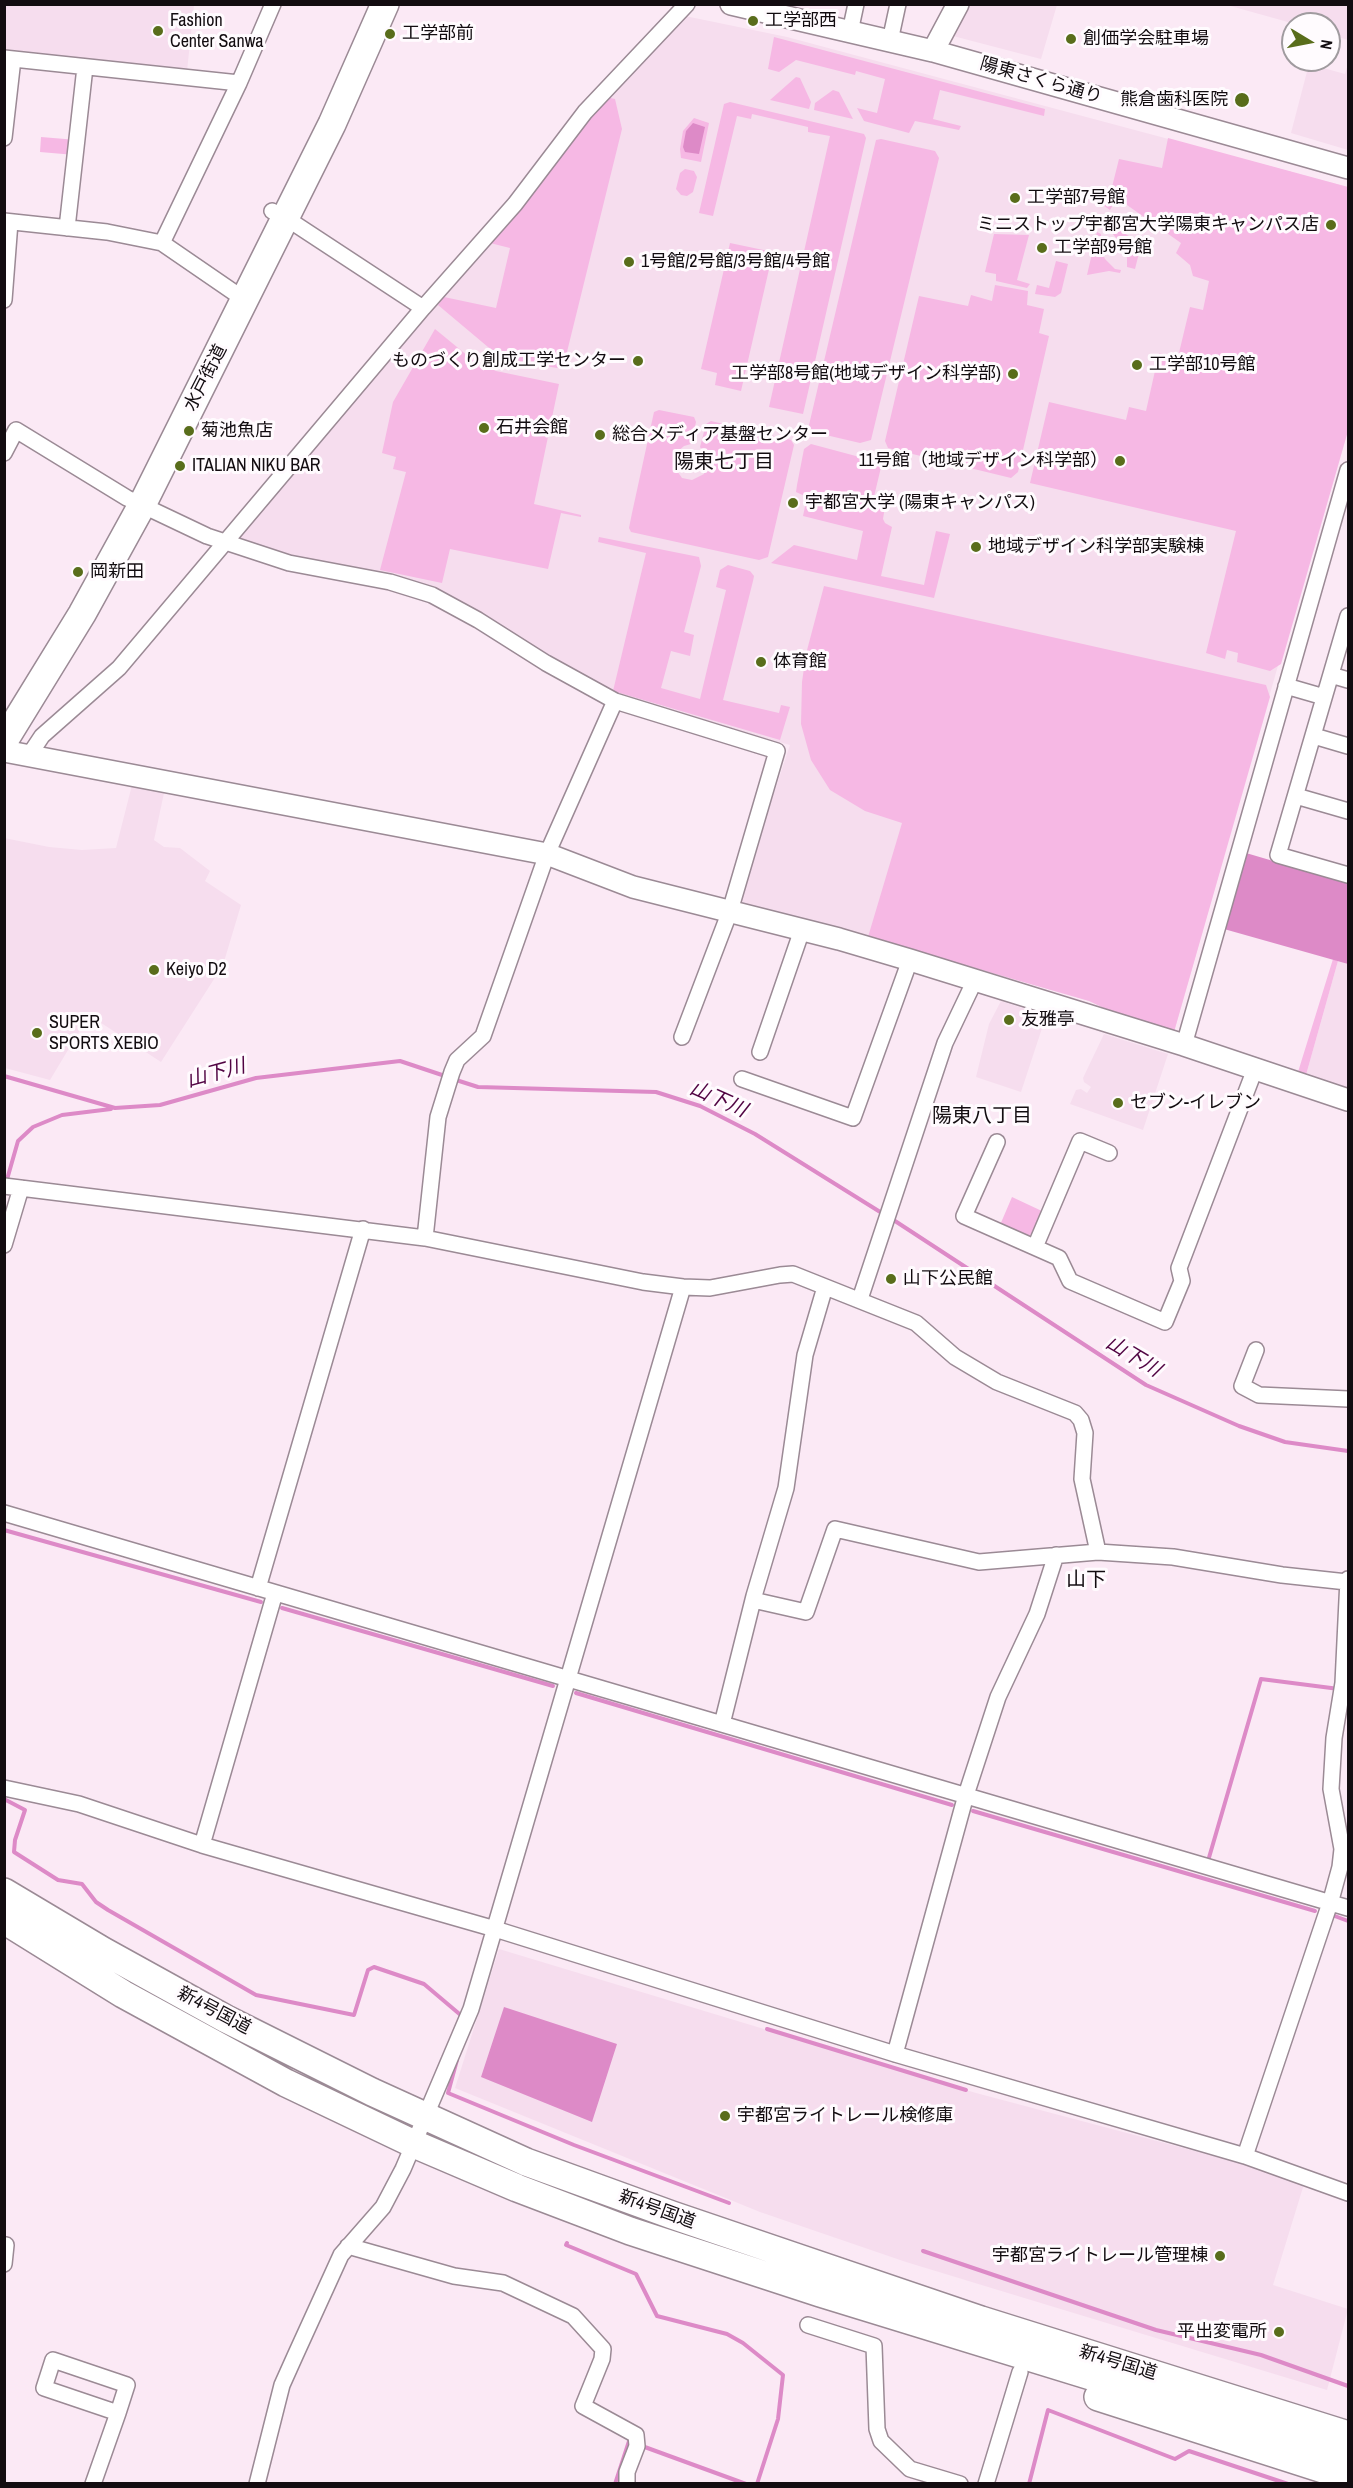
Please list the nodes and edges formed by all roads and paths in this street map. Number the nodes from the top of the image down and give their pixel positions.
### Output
1 (273, 4) edge
2 (366, 4) edge
3 (385, 4) edge
4 (687, 4) edge
5 (732, 4) edge
6 (856, 4) edge
7 (898, 4) edge
8 (958, 4) edge
9 (850, 32) junction
10 (890, 41) junction
11 (933, 51) junction
12 (9, 59) edge
13 (85, 67) junction
14 (239, 83) junction
15 (4, 138) edge
16 (1348, 168) edge
17 (279, 214) junction
18 (7, 221) edge
19 (67, 228) junction
20 (162, 243) junction
21 (6, 278) edge
22 (239, 296) junction
23 (4, 300) edge
24 (423, 308) junction
25 (10, 425) edge
26 (4, 453) edge
27 (1348, 470) edge
28 (135, 501) junction
29 (224, 541) junction
30 (1348, 616) edge
31 (1331, 675) junction
32 (1348, 680) edge
33 (1286, 686) junction
34 (1324, 697) junction
35 (615, 701) junction
36 (4, 710) edge
37 (1314, 736) junction
38 (4, 741) edge
39 (1348, 746) edge
40 (4, 751) edge
41 (30, 754) junction
42 (1296, 796) junction
43 (1348, 811) edge
44 (547, 854) junction
45 (1348, 875) edge
46 (730, 911) junction
47 (802, 930) junction
48 (910, 960) junction
49 (975, 980) junction
50 (682, 1036) dead end
51 (1184, 1045) junction
52 (760, 1052) dead end
53 (1256, 1069) junction
54 (742, 1079) dead end
55 (1348, 1100) edge
56 (997, 1142) dead end
57 (1109, 1153) dead end
58 (4, 1186) edge
59 (21, 1188) junction
60 (363, 1230) junction
61 (425, 1238) junction
62 (4, 1245) edge
63 (1035, 1247) junction
64 (683, 1287) junction
65 (825, 1287) junction
66 (860, 1299) junction
67 (1256, 1350) dead end
68 (1348, 1400) edge
69 (4, 1513) edge
70 (1098, 1552) junction
71 (1056, 1555) junction
72 (1348, 1581) edge
73 (258, 1588) junction
74 (275, 1593) junction
75 (753, 1600) junction
76 (568, 1679) junction
77 (722, 1724) junction
78 (4, 1788) edge
79 (966, 1795) junction
80 (202, 1845) junction
81 (4, 1885) edge
82 (4, 1892) edge
83 (1332, 1896) junction
84 (1348, 1908) edge
85 (18, 1923) edge
86 (495, 1929) junction
87 (895, 2054) junction
88 (426, 2117) junction
89 (414, 2144) junction
90 (1245, 2156) junction
91 (1348, 2193) edge
92 (6, 2246) dead end
93 (348, 2246) junction
94 (4, 2264) edge
95 (825, 2280) junction
96 (808, 2325) dead end
97 (1020, 2372) junction
98 (118, 2413) junction
99 (1348, 2417) edge
100 (1348, 2435) edge
101 (1348, 2456) edge
102 (1348, 2477) edge
103 (93, 2484) edge
104 (257, 2484) edge
105 (627, 2484) edge
106 (960, 2484) edge
107 (986, 2484) edge

1 - 14 street
2 - 17 highway, 水戸街道
3 - 17 highway, 水戸街道
4 - 24 street
5 - 9 street, 陽東さくら通り
6 - 9 street
7 - 10 street
8 - 11 street
9 - 10 street, 陽東さくら通り
10 - 11 street, 陽東さくら通り
11 - 16 street, 陽東さくら通り
12 - 13 street
12 - 15 street
13 - 14 street
13 - 19 street
14 - 20 street
17 - 22 highway, 水戸街道
17 - 24 street
18 - 19 street
18 - 21 street
19 - 20 street
20 - 22 street
21 - 23 street
22 - 28 highway, 水戸街道
24 - 29 street
25 - 26 street
25 - 28 street
27 - 33 street
28 - 29 street
28 - 36 highway, 水戸街道
28 - 38 highway, 水戸街道
29 - 35 street
29 - 41 street
30 - 31 street
31 - 32 street
31 - 34 street
33 - 34 street
33 - 51 street
34 - 37 street
35 - 44 street
35 - 46 street
37 - 39 street
37 - 42 street
40 - 41 street
41 - 44 street
42 - 43 street
42 - 45 street
44 - 46 street
44 - 61 street
46 - 47 street
46 - 50 street
47 - 48 street
47 - 52 street
48 - 49 street
48 - 54 street
49 - 51 street
49 - 66 street
51 - 53 street
53 - 55 street
53 - 63 street
56 - 63 street
57 - 63 street
58 - 59 street
59 - 60 street
59 - 62 street
60 - 61 street
60 - 73 street
61 - 64 street
64 - 65 street
64 - 76 street
65 - 66 street
65 - 75 street
66 - 70 street
67 - 68 street
69 - 73 street
70 - 71 street
70 - 72 street
71 - 75 street
71 - 79 street
72 - 83 street
73 - 74 street
74 - 76 street
74 - 80 street
75 - 77 street
76 - 77 street
76 - 86 street
77 - 79 street
78 - 80 street
79 - 83 street
79 - 87 street
80 - 86 street
81 - 85 highway
82 - 85 highway, 新4号国道
83 - 84 street
83 - 90 street
85 - 88 highway, 新4号国道
85 - 89 highway, 新4号国道
86 - 87 street
86 - 88 street
87 - 90 street
88 - 89 street
88 - 95 highway, 新4号国道
89 - 93 street
89 - 95 highway, 新4号国道
90 - 91 street
92 - 94 street
93 - 104 street
93 - 105 street
95 - 97 highway
95 - 99 highway
95 - 100 highway, 新4号国道
95 - 101 highway, 新4号国道
96 - 106 street
97 - 102 highway
97 - 107 street
98 - 98 street
98 - 103 street

